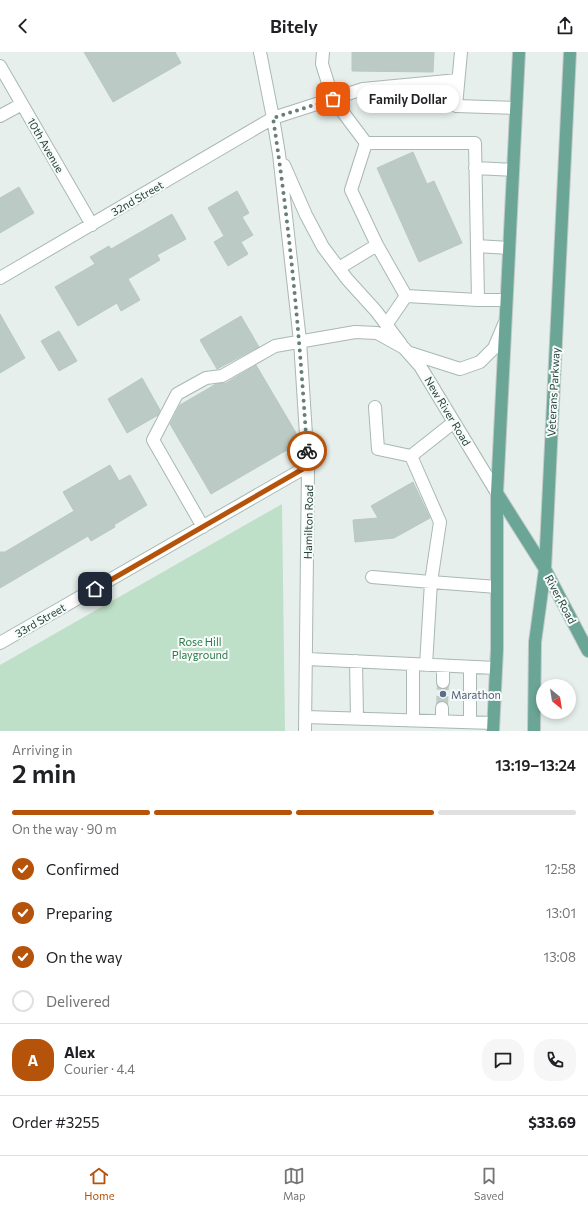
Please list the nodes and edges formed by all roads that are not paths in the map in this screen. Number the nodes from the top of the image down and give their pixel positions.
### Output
1 (260, 52) edge
2 (323, 52) edge
3 (460, 52) edge
4 (519, 52) edge
5 (570, 52) edge
6 (0, 66) edge
7 (458, 80) junction
8 (333, 99) junction
9 (22, 104) junction
10 (516, 108) junction
11 (0, 116) edge
12 (273, 118) junction
13 (366, 143) junction
14 (279, 154) junction
15 (475, 168) junction
16 (513, 170) junction
17 (92, 224) junction
18 (377, 245) junction
19 (477, 246) junction
20 (509, 248) junction
21 (339, 268) junction
22 (0, 278) edge
23 (406, 296) junction
24 (478, 300) junction
25 (506, 300) junction
26 (505, 321) junction
27 (386, 325) junction
28 (300, 341) junction
29 (406, 350) junction
30 (375, 407) dead end
31 (454, 422) junction
32 (411, 456) junction
33 (308, 466) junction
34 (497, 492) junction
35 (203, 527) junction
36 (545, 569) junction
37 (372, 578) dead end
38 (431, 582) junction
39 (497, 587) junction
40 (0, 643) edge
41 (588, 651) edge
42 (307, 659) junction
43 (356, 661) junction
44 (413, 664) junction
45 (426, 664) junction
46 (443, 666) junction
47 (470, 667) junction
48 (496, 668) junction
49 (442, 682) tunnel mouth
50 (442, 708) tunnel mouth
51 (306, 717) junction
52 (357, 718) junction
53 (413, 720) junction
54 (442, 721) junction
55 (470, 722) junction
56 (493, 727) edge
57 (306, 731) edge
58 (534, 731) edge

1 - 12 street, Hamilton Road
2 - 8 street
3 - 7 street
4 - 10 main road
5 - 36 main road, Veterans Parkway
6 - 9 street, 10th Avenue
7 - 8 street, 32nd Street
7 - 10 street
8 - 12 street, 32nd Street
8 - 13 street
9 - 11 street
9 - 17 street, 10th Avenue
10 - 16 main road
12 - 14 street, Hamilton Road
12 - 17 street, 32nd Street
13 - 15 street
13 - 18 street
14 - 21 street
14 - 28 street, Hamilton Road
15 - 16 street
15 - 19 street
16 - 20 main road
17 - 22 street, 32nd Street
18 - 21 street
18 - 23 street
19 - 20 street
19 - 24 street
20 - 25 main road
21 - 27 street
23 - 24 street
23 - 27 street
24 - 25 street
25 - 26 main road
26 - 29 street
26 - 34 main road
27 - 29 street
28 - 29 street, New River Road
28 - 33 street, Hamilton Road
28 - 35 street, New River Road
29 - 31 street, New River Road
30 - 32 street
31 - 32 street
31 - 34 street, New River Road
32 - 38 street
33 - 35 street, 33rd Street
33 - 42 street, Hamilton Road
34 - 36 main road, New River Road
34 - 39 main road
35 - 40 street, 33rd Street
36 - 41 main road, River Road
36 - 58 main road, Veterans Parkway
37 - 38 street
38 - 39 street
38 - 45 street
39 - 48 main road
42 - 43 street
42 - 51 street, Hamilton Road
43 - 44 street
43 - 52 street
44 - 45 street
44 - 53 street
45 - 46 street
46 - 47 street
46 - 49 street
47 - 48 street
47 - 55 street
48 - 56 main road
50 - 54 street
51 - 52 street
51 - 57 street, Hamilton Road
52 - 53 street
53 - 54 street
54 - 55 street
55 - 56 street

